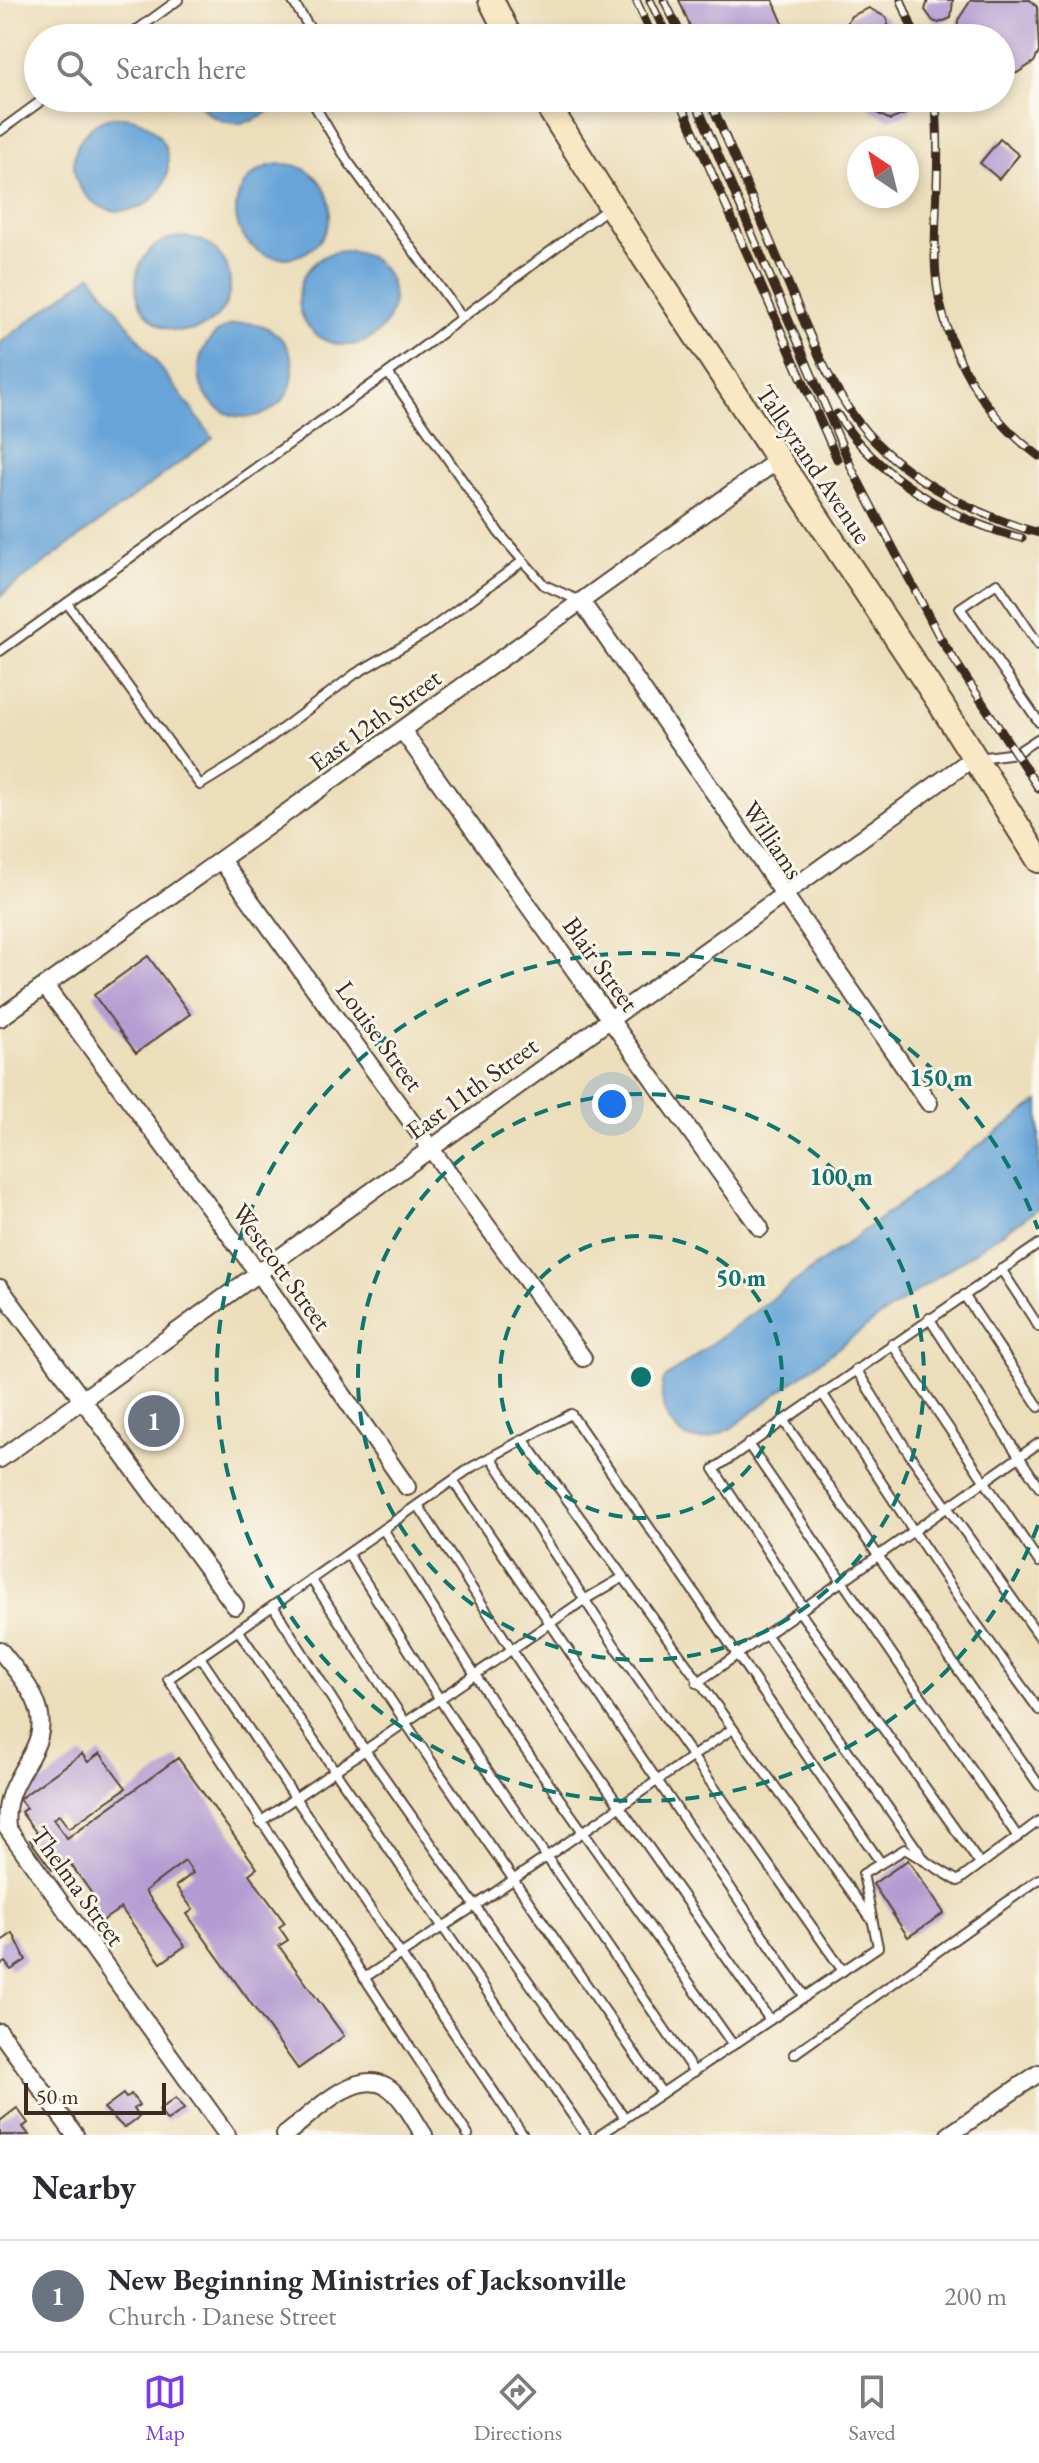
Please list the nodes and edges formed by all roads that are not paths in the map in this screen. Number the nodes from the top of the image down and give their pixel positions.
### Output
1 (178, 0) edge
2 (292, 0) edge
3 (491, 0) edge
4 (145, 24) edge
5 (307, 24) edge
6 (503, 24) edge
7 (26, 112) edge
8 (318, 112) edge
9 (552, 112) edge
10 (0, 131) edge
11 (611, 207) junction
12 (461, 316) junction
13 (388, 373) junction
14 (778, 460) junction
15 (523, 561) junction
16 (581, 601) junction
17 (67, 603) junction
18 (1039, 645) edge
19 (0, 651) edge
20 (1039, 722) edge
21 (402, 730) junction
22 (1038, 740) edge
23 (973, 758) junction
24 (221, 860) junction
25 (1039, 860) edge
26 (782, 895) junction
27 (45, 986) junction
28 (0, 1018) edge
29 (610, 1019) junction
30 (929, 1103) dead end
31 (432, 1147) junction
32 (760, 1228) dead end
33 (1039, 1245) edge
34 (1001, 1269) junction
35 (258, 1273) junction
36 (0, 1288) edge
37 (964, 1295) junction
38 (929, 1318) junction
39 (1039, 1327) edge
40 (892, 1344) junction
41 (583, 1358) dead end
42 (856, 1369) junction
43 (822, 1393) junction
44 (83, 1398) junction
45 (1039, 1407) edge
46 (783, 1420) junction
47 (524, 1440) junction
48 (1039, 1443) edge
49 (748, 1444) junction
50 (491, 1457) junction
51 (1018, 1457) junction
52 (0, 1459) edge
53 (453, 1481) junction
54 (984, 1481) junction
55 (407, 1487) dead end
56 (1039, 1487) edge
57 (418, 1505) junction
58 (947, 1507) junction
59 (383, 1529) junction
60 (914, 1530) junction
61 (348, 1554) junction
62 (877, 1556) junction
63 (1039, 1562) edge
64 (622, 1578) junction
65 (311, 1579) junction
66 (840, 1582) junction
67 (584, 1600) junction
68 (235, 1606) dead end
69 (273, 1606) junction
70 (802, 1610) junction
71 (549, 1625) junction
72 (238, 1630) junction
73 (766, 1634) junction
74 (1039, 1636) edge
75 (0, 1650) edge
76 (513, 1651) junction
77 (737, 1654) junction
78 (200, 1657) junction
79 (475, 1674) junction
80 (697, 1683) junction
81 (440, 1699) junction
82 (1039, 1710) edge
83 (407, 1724) junction
84 (731, 1730) junction
85 (365, 1750) junction
86 (692, 1756) junction
87 (334, 1771) junction
88 (657, 1781) junction
89 (1039, 1785) edge
90 (297, 1796) junction
91 (620, 1806) junction
92 (1039, 1821) edge
93 (260, 1822) junction
94 (583, 1832) junction
95 (1018, 1837) junction
96 (547, 1857) junction
97 (926, 1862) junction
98 (881, 1863) junction
99 (980, 1864) junction
100 (513, 1879) junction
101 (1039, 1879) edge
102 (475, 1906) junction
103 (873, 1922) junction
104 (442, 1927) junction
105 (402, 1953) junction
106 (843, 1971) junction
107 (364, 1978) junction
108 (805, 1997) junction
109 (770, 2020) junction
110 (0, 2032) edge
111 (733, 2045) junction
112 (794, 2054) dead end
113 (694, 2072) junction
114 (1039, 2073) edge
115 (662, 2093) junction
116 (625, 2118) junction
117 (75, 2135) edge
118 (227, 2135) edge
119 (285, 2135) edge
120 (424, 2135) edge
121 (468, 2135) edge
122 (523, 2135) edge
123 (586, 2135) edge
124 (600, 2135) edge
125 (949, 2135) edge

1 - 4 lane
2 - 5 lane
3 - 6 street
7 - 10 lane
8 - 12 lane
9 - 11 street, Talleyrand Avenue
11 - 12 lane
11 - 14 street, Talleyrand Avenue
12 - 13 lane
13 - 15 lane
13 - 17 lane
14 - 16 street, East 12th Street
14 - 23 street, Talleyrand Avenue
15 - 16 lane
15 - 17 lane
16 - 21 street, East 12th Street
16 - 26 street, Williams
17 - 19 lane
18 - 20 lane
21 - 24 street, East 12th Street
21 - 29 street, Blair Street
22 - 23 lane
23 - 25 street, Talleyrand Avenue
23 - 26 street, East 11th Street
24 - 27 street, East 12th Street
24 - 31 street, Louise Street
26 - 29 street, East 11th Street
26 - 30 street, Williams
27 - 28 street, East 12th Street
27 - 35 street, Westcott Street
29 - 31 street, East 11th Street
29 - 32 street, Blair Street
31 - 35 street, East 11th Street
31 - 41 street, Louise Street
33 - 34 lane
34 - 37 lane
34 - 39 lane
35 - 44 street, East 11th Street
35 - 55 street, Westcott Street
36 - 44 street
37 - 38 lane
37 - 45 lane
38 - 40 lane
38 - 51 lane
40 - 42 lane
40 - 54 lane
42 - 43 lane
42 - 58 lane
43 - 46 lane
43 - 60 lane
44 - 52 street, East 11th Street
44 - 68 street
46 - 49 lane
46 - 62 lane
47 - 50 lane
47 - 64 lane
47 - 77 lane
48 - 51 lane
49 - 66 lane
49 - 70 lane
50 - 53 lane
50 - 67 lane
51 - 54 lane
51 - 56 lane
53 - 57 lane
53 - 71 lane
54 - 58 lane
54 - 63 lane
57 - 59 lane
57 - 76 lane
58 - 60 lane
58 - 74 lane
59 - 61 lane
59 - 79 lane
60 - 62 lane
60 - 82 lane
61 - 65 lane
61 - 81 lane
62 - 66 lane
62 - 89 lane
64 - 67 lane
64 - 80 lane
65 - 69 lane
65 - 83 lane
66 - 70 lane
66 - 95 lane
67 - 71 lane
67 - 86 lane
69 - 72 lane
69 - 85 lane
70 - 73 lane
70 - 99 lane
71 - 76 lane
71 - 88 lane
72 - 78 lane
72 - 87 lane
73 - 77 lane
73 - 97 lane
75 - 118 street, Thelma Street
76 - 79 lane
76 - 91 lane
77 - 80 lane
77 - 98 lane
78 - 90 lane
78 - 93 lane
79 - 81 lane
79 - 94 lane
80 - 84 lane
81 - 83 lane
81 - 96 lane
83 - 85 lane
83 - 100 lane
84 - 86 lane
84 - 103 lane
85 - 87 lane
85 - 102 lane
86 - 88 lane
86 - 106 lane
87 - 90 lane
87 - 104 lane
88 - 91 lane
88 - 108 lane
90 - 93 lane
90 - 105 lane
91 - 94 lane
91 - 109 lane
92 - 95 lane
93 - 107 lane
94 - 96 lane
94 - 111 lane
95 - 99 lane
96 - 100 lane
96 - 113 lane
97 - 98 lane
97 - 99 lane
98 - 103 lane
100 - 102 lane
100 - 115 lane
101 - 112 lane
102 - 104 lane
102 - 116 lane
103 - 106 lane
104 - 105 lane
104 - 123 lane
105 - 107 lane
105 - 122 lane
106 - 108 lane
107 - 121 lane
108 - 109 lane
109 - 111 lane
110 - 117 street
111 - 113 lane
113 - 115 lane
114 - 125 street
115 - 116 lane
116 - 124 lane
119 - 120 street

